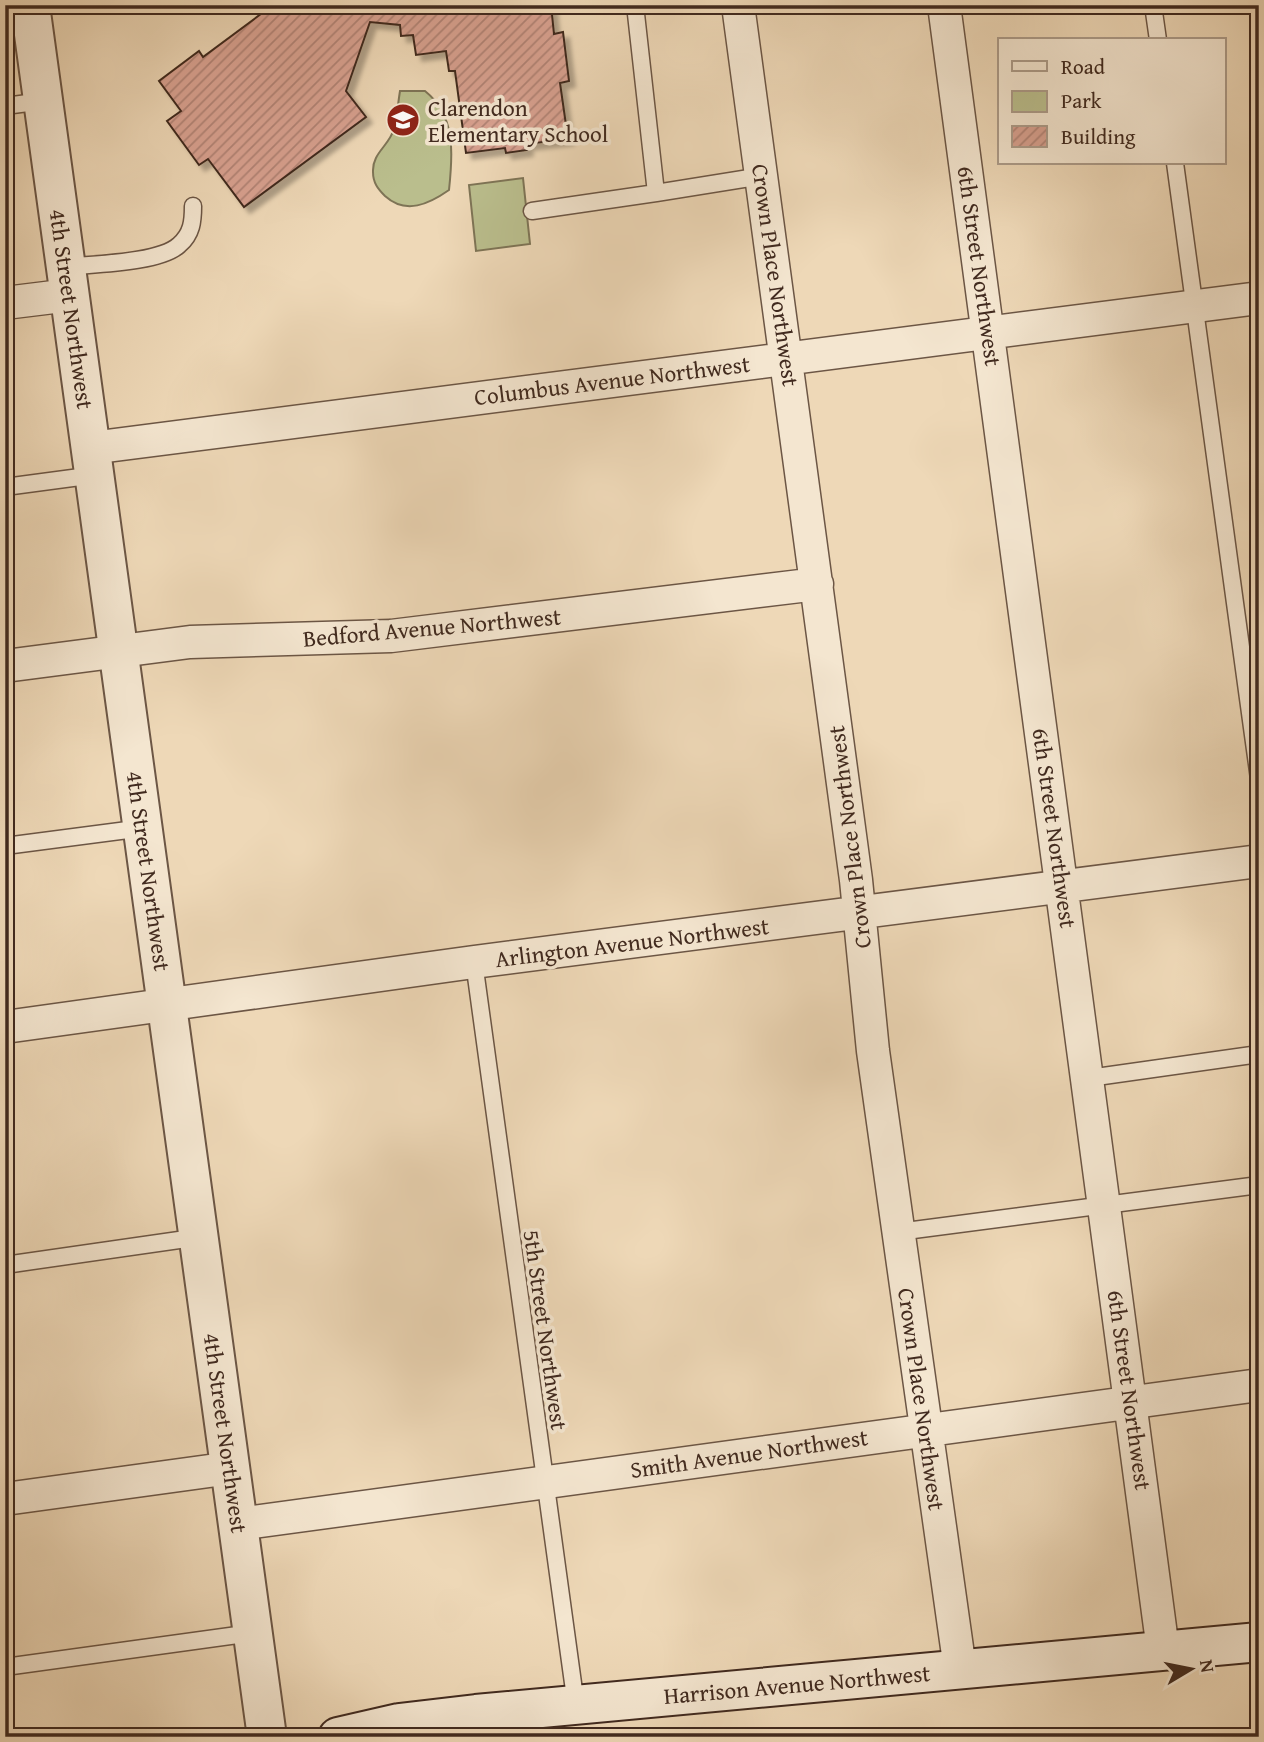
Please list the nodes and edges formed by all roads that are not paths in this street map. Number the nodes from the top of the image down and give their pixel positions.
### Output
1 (30, 5) edge
2 (635, 5) edge
3 (738, 5) edge
4 (944, 5) edge
5 (1153, 5) edge
6 (1158, 38) edge
7 (43, 101) junction
8 (5, 106) edge
9 (1175, 164) edge
10 (762, 176) junction
11 (656, 193) junction
12 (193, 206) dead end
13 (532, 211) dead end
14 (68, 281) junction
15 (1259, 299) edge
16 (5, 303) edge
17 (1195, 307) junction
18 (989, 334) junction
19 (788, 358) junction
20 (93, 461) junction
21 (5, 487) edge
22 (817, 584) junction
23 (119, 652) junction
24 (5, 666) edge
25 (1259, 779) edge
26 (143, 828) junction
27 (5, 846) edge
28 (1259, 861) edge
29 (1063, 886) junction
30 (858, 912) junction
31 (474, 962) junction
32 (167, 1004) junction
33 (5, 1027) edge
34 (1259, 1054) edge
35 (1089, 1078) junction
36 (1259, 1185) edge
37 (1105, 1205) junction
38 (898, 1232) junction
39 (200, 1237) junction
40 (5, 1265) edge
41 (1259, 1385) edge
42 (1132, 1401) junction
43 (926, 1428) junction
44 (231, 1468) junction
45 (544, 1481) junction
46 (5, 1499) edge
47 (239, 1524) junction
48 (254, 1633) junction
49 (1259, 1642) edge
50 (1163, 1650) junction
51 (5, 1667) edge
52 (960, 1669) junction
53 (576, 1704) junction
54 (267, 1737) edge
55 (338, 1737) edge

1 - 7 street, 4th Street Northwest
2 - 11 lane
3 - 10 street, Crown Place Northwest
4 - 18 street, 6th Street Northwest
5 - 6 lane
7 - 8 lane
7 - 14 street, 4th Street Northwest
9 - 17 lane
10 - 11 lane
10 - 19 street, Crown Place Northwest
11 - 13 lane
12 - 14 lane
14 - 16 street
14 - 20 street, 4th Street Northwest
15 - 17 street, Columbus Avenue Northwest
17 - 18 street, Columbus Avenue Northwest
17 - 25 lane
18 - 19 street, Columbus Avenue Northwest
18 - 29 street, 6th Street Northwest
19 - 20 street, Columbus Avenue Northwest
19 - 22 street, Crown Place Northwest
20 - 21 lane
20 - 23 street, 4th Street Northwest
22 - 23 street, Bedford Avenue Northwest
22 - 30 street, Crown Place Northwest
23 - 24 street, Bedford Avenue Northwest
23 - 26 street, 4th Street Northwest
26 - 27 lane
26 - 32 street, 4th Street Northwest
28 - 29 street, Arlington Avenue Northwest
29 - 30 street, Arlington Avenue Northwest
29 - 35 street, 6th Street Northwest
30 - 31 street, Arlington Avenue Northwest
30 - 38 street, Crown Place Northwest
31 - 32 street, Arlington Avenue Northwest
31 - 45 lane, 5th Street Northwest
32 - 33 street, Arlington Avenue Northwest
32 - 39 street, 4th Street Northwest
34 - 35 lane
35 - 37 street, 6th Street Northwest
36 - 37 lane
37 - 38 lane
37 - 42 street, 6th Street Northwest
38 - 43 street, Crown Place Northwest
39 - 40 lane
39 - 44 street, 4th Street Northwest
41 - 42 street, Smith Avenue Northwest
42 - 43 street, Smith Avenue Northwest
42 - 50 street, 6th Street Northwest
43 - 45 street, Smith Avenue Northwest
43 - 52 street, Crown Place Northwest
44 - 46 street
44 - 47 street, 4th Street Northwest
45 - 47 street, Smith Avenue Northwest
45 - 53 lane, 5th Street Northwest
47 - 48 street, 4th Street Northwest
48 - 51 lane
48 - 54 street, 4th Street Northwest
49 - 50 street, Harrison Avenue Northwest
50 - 52 street, Harrison Avenue Northwest
52 - 53 street, Harrison Avenue Northwest
53 - 55 street, Harrison Avenue Northwest

